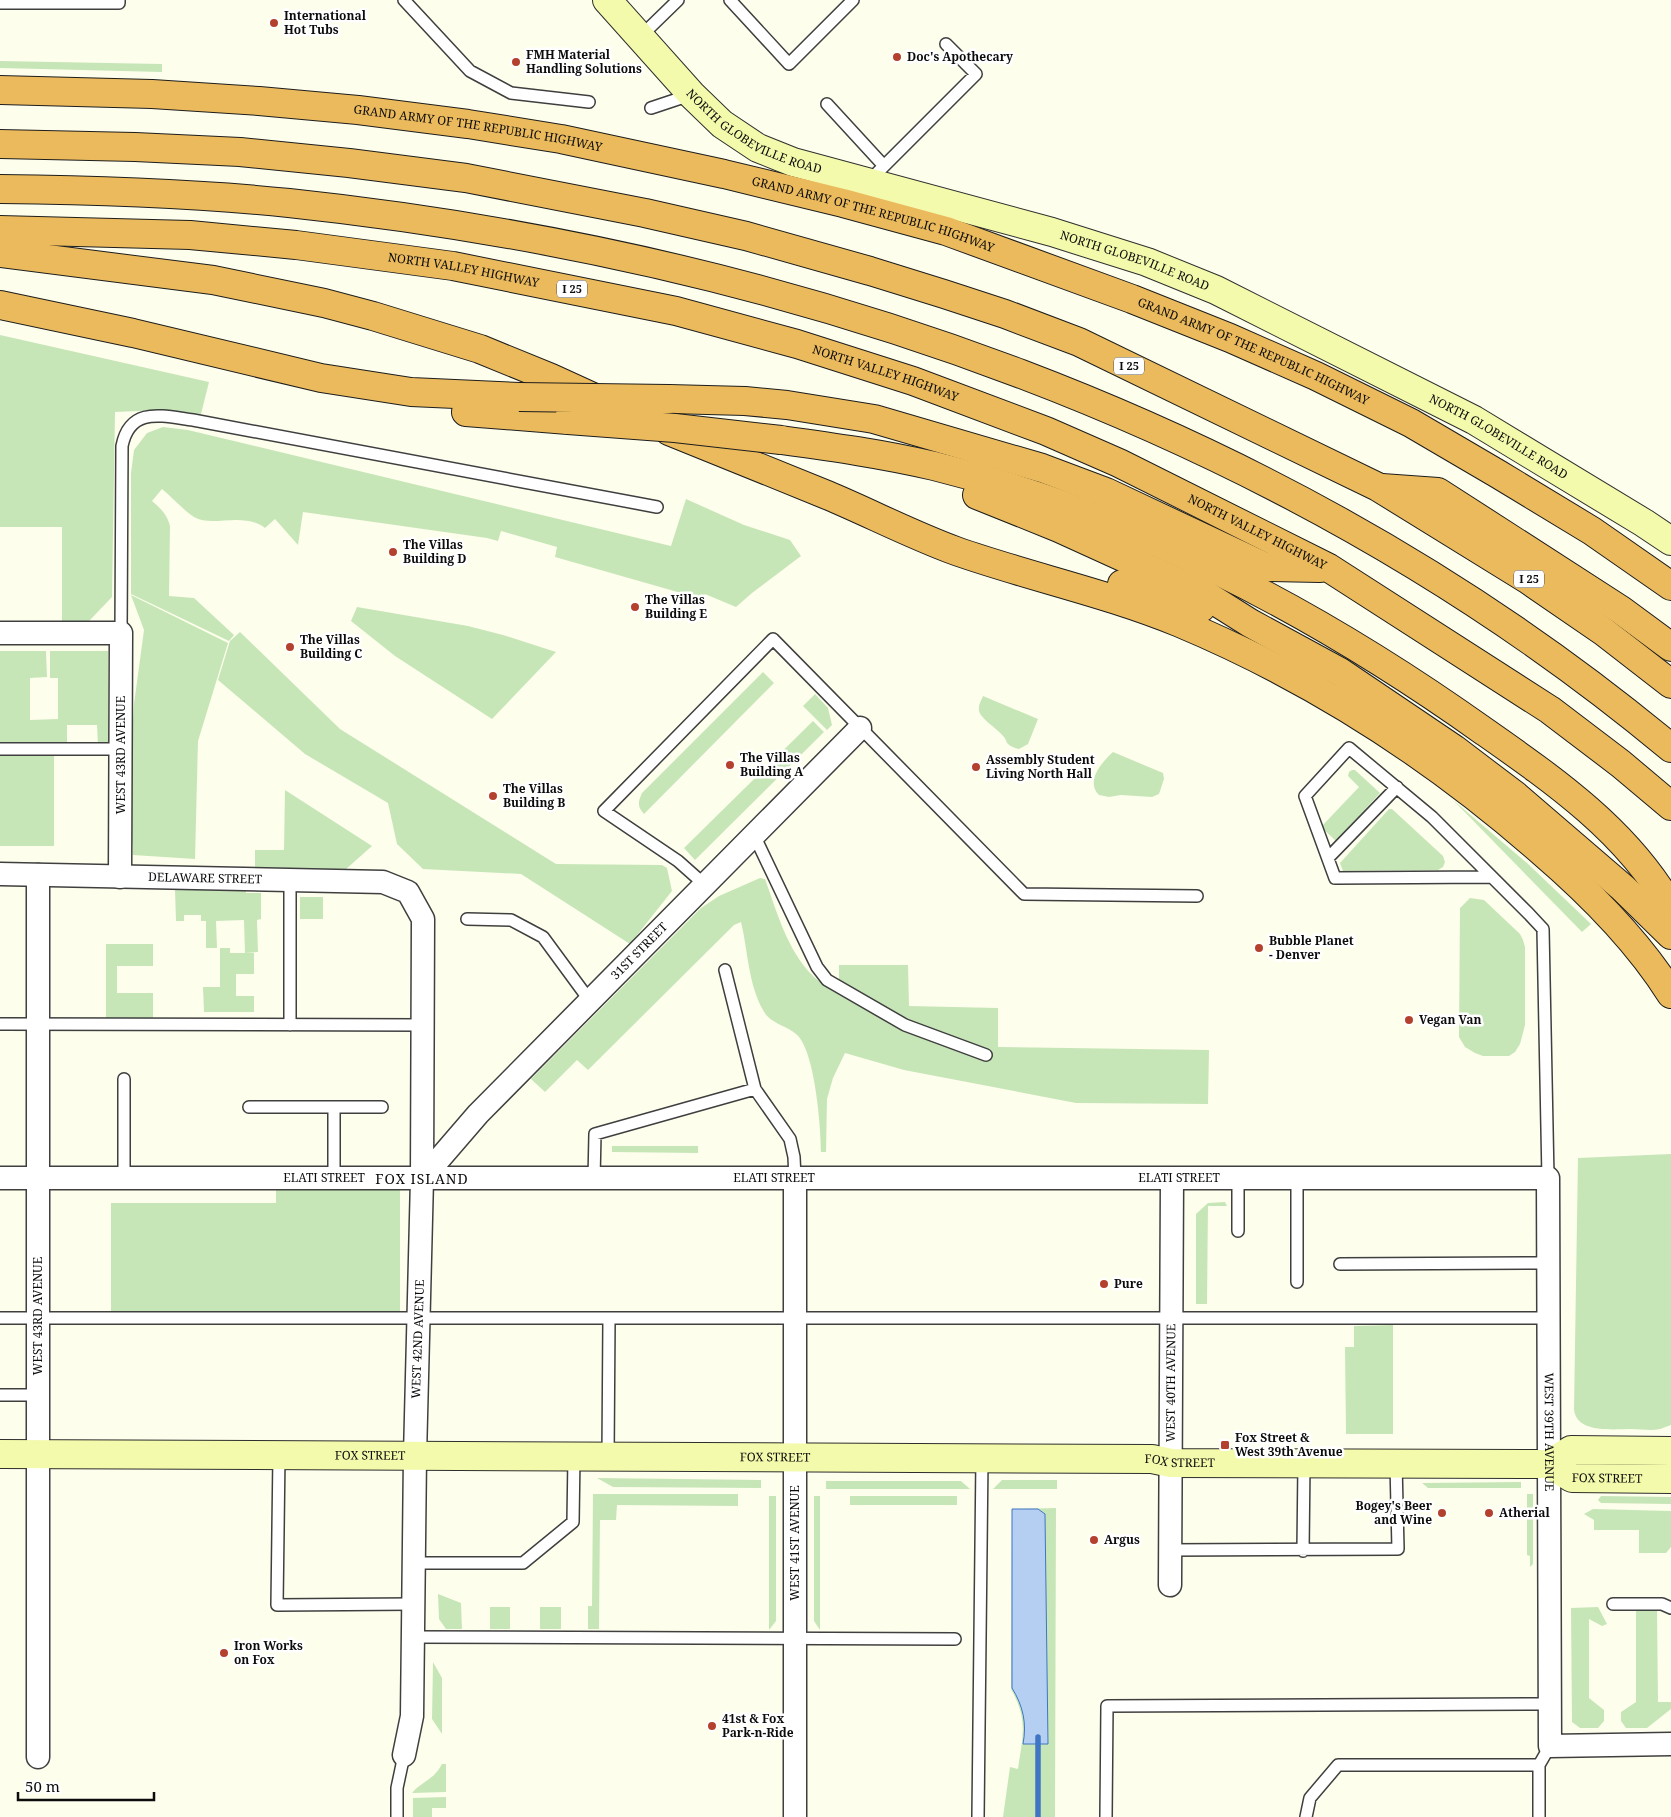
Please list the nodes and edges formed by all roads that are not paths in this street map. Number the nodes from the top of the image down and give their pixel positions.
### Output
1 (119, 0) edge
2 (404, 0) edge
3 (607, 0) edge
4 (678, 0) edge
5 (730, 0) edge
6 (853, 0) edge
7 (0, 3) edge
8 (640, 37) junction
9 (946, 44) dead end
10 (0, 90) edge
11 (692, 95) junction
12 (589, 102) dead end
13 (827, 104) dead end
14 (651, 108) dead end
15 (0, 144) edge
16 (877, 174) junction
17 (0, 189) edge
18 (0, 230) edge
19 (0, 253) edge
20 (0, 305) edge
21 (273, 366) junction
22 (813, 445) junction
23 (1378, 487) junction
24 (828, 495) junction
25 (657, 508) dead end
26 (1671, 541) edge
27 (1329, 568) junction
28 (1671, 586) edge
29 (1250, 623) junction
30 (0, 633) edge
31 (121, 633) junction
32 (1671, 647) edge
33 (1671, 684) edge
34 (860, 728) junction
35 (1671, 748) edge
36 (0, 749) edge
37 (121, 749) junction
38 (1397, 788) junction
39 (1671, 806) edge
40 (754, 835) junction
41 (1328, 858) junction
42 (0, 874) edge
43 (38, 875) junction
44 (120, 877) junction
45 (1491, 877) junction
46 (290, 880) junction
47 (705, 885) junction
48 (408, 892) joint
49 (1198, 896) dead end
50 (1671, 908) edge
51 (467, 920) dead end
52 (1671, 935) edge
53 (725, 970) dead end
54 (1671, 994) edge
55 (590, 1001) junction
56 (0, 1024) edge
57 (38, 1024) junction
58 (290, 1024) junction
59 (423, 1025) junction
60 (986, 1054) dead end
61 (124, 1079) dead end
62 (755, 1089) junction
63 (249, 1107) dead end
64 (334, 1107) junction
65 (382, 1107) dead end
66 (0, 1178) edge
67 (1548, 1178) junction
68 (38, 1179) junction
69 (124, 1179) junction
70 (334, 1179) junction
71 (422, 1179) junction
72 (594, 1179) junction
73 (794, 1179) junction
74 (1172, 1179) junction
75 (1238, 1179) junction
76 (1297, 1179) junction
77 (1238, 1231) dead end
78 (1548, 1263) junction
79 (1340, 1264) dead end
80 (1297, 1282) dead end
81 (0, 1318) edge
82 (38, 1318) junction
83 (419, 1318) junction
84 (608, 1318) junction
85 (794, 1318) junction
86 (1171, 1318) junction
87 (1548, 1318) junction
88 (0, 1395) edge
89 (38, 1395) junction
90 (1671, 1451) edge
91 (0, 1454) edge
92 (38, 1454) junction
93 (278, 1455) junction
94 (415, 1456) junction
95 (574, 1456) junction
96 (608, 1456) junction
97 (794, 1457) junction
98 (982, 1458) junction
99 (1171, 1463) junction
100 (1304, 1463) junction
101 (1396, 1463) junction
102 (1549, 1464) junction
103 (1671, 1479) edge
104 (1170, 1550) junction
105 (1303, 1551) junction
106 (413, 1563) junction
107 (1170, 1585) dead end
108 (413, 1604) junction
109 (1613, 1604) dead end
110 (1671, 1608) edge
111 (412, 1637) junction
112 (795, 1638) junction
113 (955, 1639) dead end
114 (1550, 1704) junction
115 (1671, 1744) edge
116 (1550, 1746) junction
117 (404, 1754) joint
118 (38, 1757) dead end
119 (1539, 1765) junction
120 (397, 1817) edge
121 (795, 1817) edge
122 (978, 1817) edge
123 (1106, 1817) edge
124 (1306, 1817) edge
125 (1539, 1817) edge

1 - 7 lane
2 - 12 lane
3 - 8 street, NORTH GLOBEVILLE ROAD
4 - 8 lane
5 - 6 lane
8 - 11 street, NORTH GLOBEVILLE ROAD
9 - 16 lane
10 - 28 highway, GRAND ARMY OF THE REPUBLIC HIGHWAY
11 - 14 lane
11 - 16 street, NORTH GLOBEVILLE ROAD
13 - 16 lane
15 - 23 highway, I 25
16 - 26 street, NORTH GLOBEVILLE ROAD
17 - 35 highway
18 - 27 highway, NORTH VALLEY HIGHWAY / I 25
19 - 24 highway
20 - 21 highway
21 - 22 highway, bridge
21 - 27 highway, bridge
22 - 29 highway
22 - 50 highway
23 - 32 highway
23 - 33 highway, I 25
24 - 29 highway
24 - 54 highway
25 - 31 lane
27 - 39 highway, NORTH VALLEY HIGHWAY / I 25
29 - 52 highway
30 - 31 street
31 - 37 street, WEST 43RD AVENUE
34 - 40 street, 31ST STREET
34 - 47 lane
34 - 49 lane
36 - 37 lane
37 - 44 street, WEST 43RD AVENUE
38 - 41 lane
38 - 41 lane
38 - 45 lane
40 - 47 street, 31ST STREET
40 - 60 lane
41 - 45 lane
42 - 43 street, DELAWARE STREET
43 - 44 street, DELAWARE STREET
43 - 57 street, WEST 43RD AVENUE
44 - 46 street, DELAWARE STREET
45 - 67 lane
46 - 48 street, DELAWARE STREET
46 - 58 lane
47 - 55 street, 31ST STREET
48 - 59 street, WEST 42ND AVENUE
51 - 55 lane
53 - 62 lane
55 - 71 street, 31ST STREET
56 - 57 lane
57 - 58 lane
57 - 68 street, WEST 43RD AVENUE
58 - 59 lane
59 - 71 street, WEST 42ND AVENUE
61 - 69 lane
62 - 72 lane
62 - 73 lane
63 - 64 lane
64 - 65 lane
64 - 70 lane
66 - 68 street, ELATI STREET
67 - 76 street, ELATI STREET
67 - 78 street, WEST 39TH AVENUE
68 - 69 street, ELATI STREET
68 - 82 street, WEST 43RD AVENUE
69 - 70 street, ELATI STREET
70 - 71 street, ELATI STREET
71 - 72 street, ELATI STREET
71 - 83 street, WEST 42ND AVENUE
72 - 73 street, ELATI STREET
73 - 74 street, ELATI STREET
73 - 85 street, WEST 41ST AVENUE
74 - 75 street, ELATI STREET
74 - 86 street, WEST 40TH AVENUE
75 - 76 street, ELATI STREET
75 - 77 lane
76 - 80 lane
78 - 79 lane
78 - 87 street, WEST 39TH AVENUE
81 - 82 lane
82 - 83 lane
82 - 89 street, WEST 43RD AVENUE
83 - 84 lane
83 - 94 street, WEST 42ND AVENUE
84 - 85 lane
84 - 96 lane
85 - 86 lane
85 - 97 street, WEST 41ST AVENUE
86 - 87 lane
86 - 99 street, WEST 40TH AVENUE
87 - 102 street, WEST 39TH AVENUE
88 - 89 lane
89 - 92 street, WEST 43RD AVENUE
90 - 102 street, FOX STREET
91 - 92 street, FOX STREET
92 - 93 street, FOX STREET
92 - 118 street, WEST 43RD AVENUE
93 - 94 street, FOX STREET
93 - 108 lane
94 - 95 street, FOX STREET
94 - 106 street, WEST 42ND AVENUE
95 - 96 street, FOX STREET
95 - 106 lane
96 - 97 street, FOX STREET
97 - 98 street, FOX STREET
97 - 112 street, WEST 41ST AVENUE
98 - 99 street, FOX STREET
98 - 122 lane
99 - 100 street, FOX STREET
99 - 104 street, WEST 40TH AVENUE
100 - 101 street, FOX STREET
100 - 105 lane
101 - 102 street, FOX STREET
101 - 105 lane
102 - 103 street, FOX STREET
102 - 114 street, WEST 39TH AVENUE
104 - 105 lane
104 - 107 street, WEST 40TH AVENUE
106 - 108 street, WEST 42ND AVENUE
108 - 111 street, WEST 42ND AVENUE
109 - 110 lane
111 - 112 lane
111 - 117 street, WEST 42ND AVENUE
112 - 113 lane
112 - 121 street, WEST 41ST AVENUE
114 - 116 street, WEST 39TH AVENUE
114 - 123 lane
115 - 116 street
116 - 119 lane
117 - 120 lane, WEST 42ND AVENUE
119 - 124 lane
119 - 125 lane

